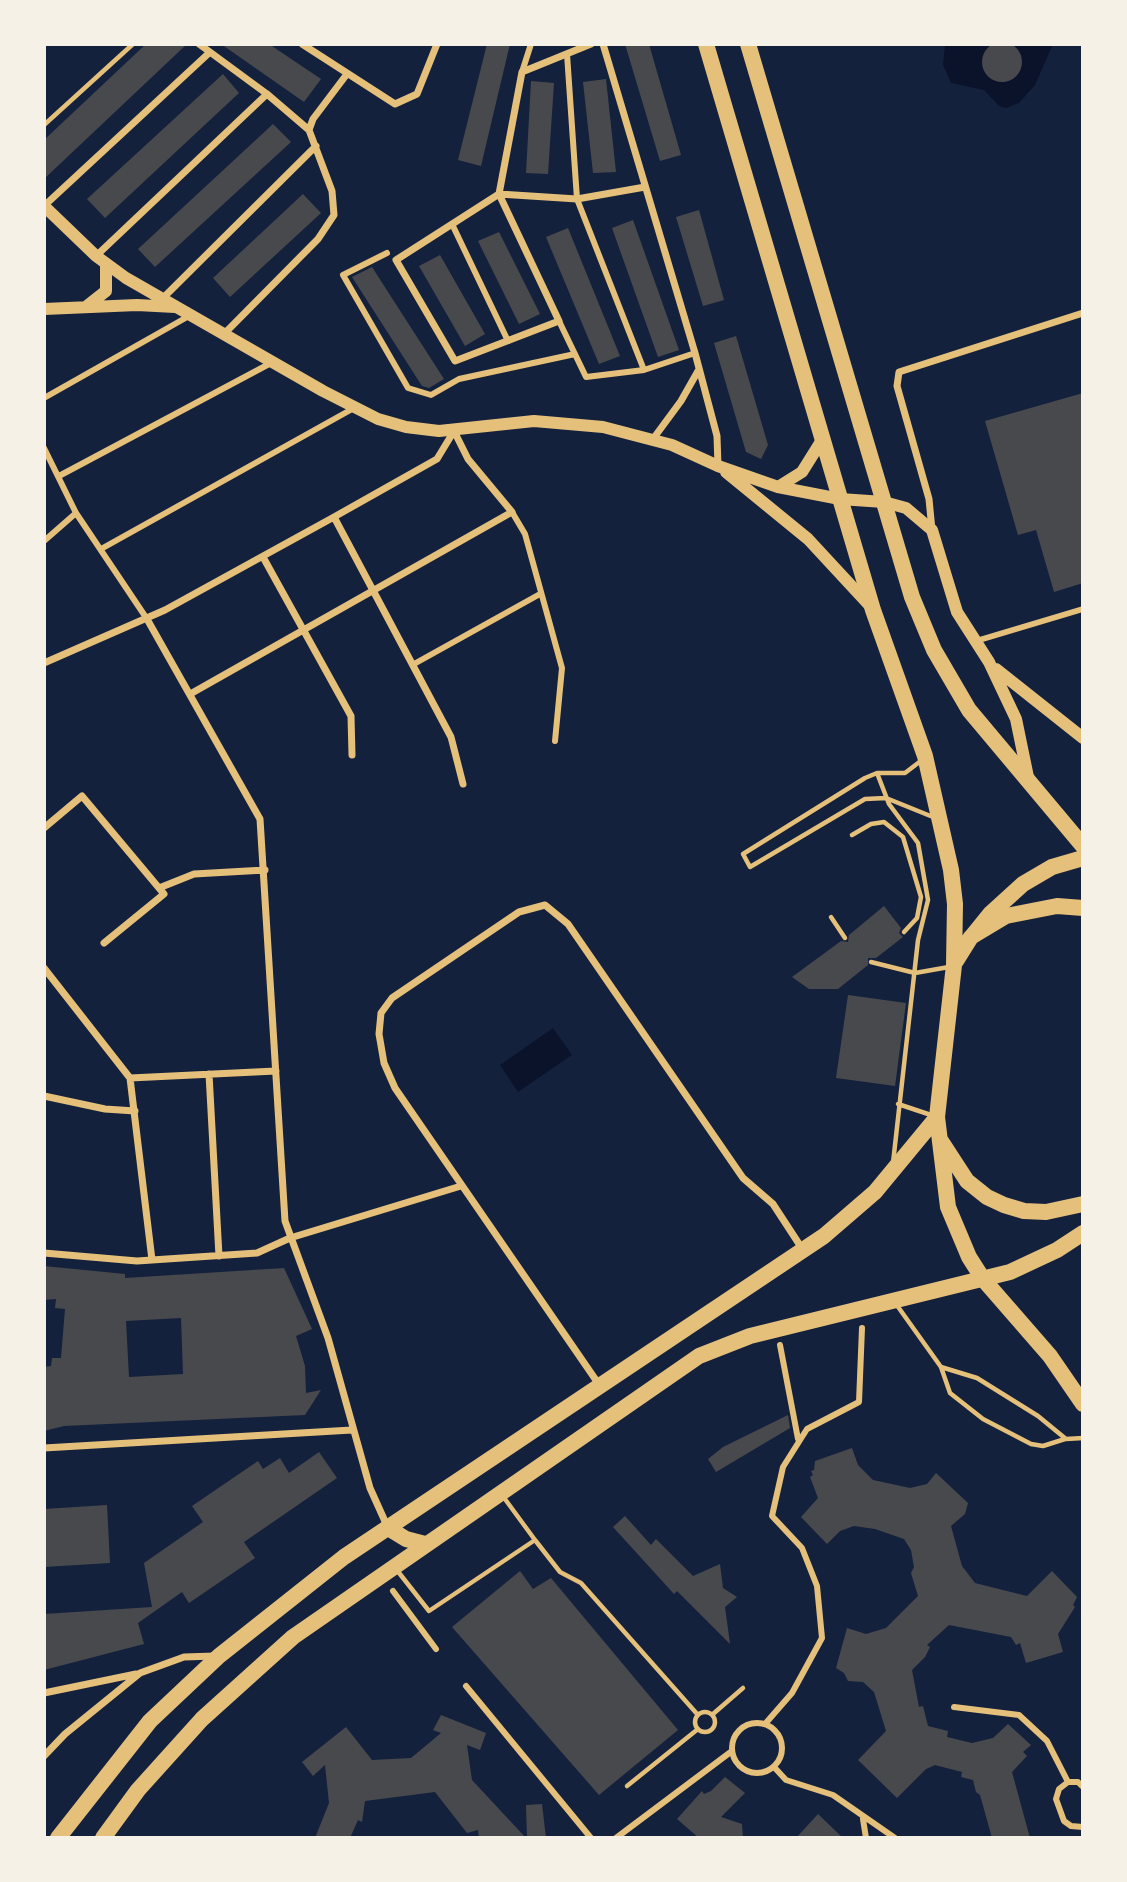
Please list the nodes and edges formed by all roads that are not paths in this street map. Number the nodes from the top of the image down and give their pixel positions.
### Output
1 (133, 44) edge
2 (199, 44) edge
3 (302, 44) edge
4 (437, 44) edge
5 (531, 44) edge
6 (591, 44) edge
7 (603, 44) edge
8 (706, 44) edge
9 (748, 44) edge
10 (209, 53) junction
11 (567, 54) junction
12 (522, 72) junction
13 (347, 74) junction
14 (267, 94) junction
15 (44, 125) edge
16 (309, 130) junction
17 (316, 146) junction
18 (645, 187) junction
19 (499, 194) junction
20 (577, 199) junction
21 (44, 206) edge
22 (452, 224) junction
23 (387, 253) dead end
24 (101, 260) junction
25 (164, 297) junction
26 (87, 306) junction
27 (176, 307) junction
28 (44, 309) edge
29 (1083, 313) edge
30 (191, 315) junction
31 (559, 321) junction
32 (224, 334) junction
33 (508, 341) junction
34 (695, 353) junction
35 (575, 354) junction
36 (272, 362) junction
37 (645, 370) junction
38 (699, 370) junction
39 (44, 398) edge
40 (354, 408) junction
41 (454, 431) junction
42 (653, 439) junction
43 (822, 440) junction
44 (44, 448) edge
45 (718, 466) junction
46 (59, 476) junction
47 (778, 487) junction
48 (840, 499) junction
49 (884, 502) junction
50 (512, 512) junction
51 (76, 513) junction
52 (334, 517) junction
53 (932, 530) junction
54 (44, 541) edge
55 (101, 549) junction
56 (263, 557) junction
57 (374, 589) junction
58 (541, 594) junction
59 (873, 610) junction
60 (1083, 610) edge
61 (148, 619) junction
62 (305, 629) junction
63 (974, 642) junction
64 (989, 662) junction
65 (44, 663) edge
66 (414, 664) junction
67 (192, 693) junction
68 (1083, 738) edge
69 (555, 741) dead end
70 (352, 755) dead end
71 (925, 756) junction
72 (877, 774) junction
73 (463, 784) dead end
74 (1030, 785) junction
75 (886, 798) junction
76 (941, 822) junction
77 (44, 828) edge
78 (852, 835) dead end
79 (1083, 846) edge
80 (1083, 858) edge
81 (265, 870) junction
82 (159, 888) junction
83 (1083, 908) edge
84 (831, 917) dead end
85 (904, 932) dead end
86 (971, 937) junction
87 (845, 938) dead end
88 (104, 943) dead end
89 (871, 962) dead end
90 (954, 965) junction
91 (44, 968) edge
92 (915, 973) junction
93 (276, 1071) junction
94 (209, 1074) junction
95 (130, 1078) junction
96 (44, 1096) edge
97 (898, 1104) junction
98 (135, 1111) junction
99 (937, 1125) junction
100 (892, 1174) junction
101 (461, 1186) junction
102 (1083, 1204) edge
103 (1083, 1233) edge
104 (290, 1238) junction
105 (804, 1250) junction
106 (44, 1254) edge
107 (219, 1256) junction
108 (152, 1260) junction
109 (983, 1279) junction
110 (894, 1301) junction
111 (862, 1328) dead end
112 (780, 1345) dead end
113 (941, 1367) junction
114 (601, 1387) junction
115 (1083, 1404) edge
116 (352, 1430) junction
117 (1083, 1438) edge
118 (799, 1439) junction
119 (1066, 1439) junction
120 (44, 1448) edge
121 (501, 1493) junction
122 (388, 1528) junction
123 (535, 1540) junction
124 (425, 1544) junction
125 (394, 1566) junction
126 (393, 1591) dead end
127 (436, 1649) dead end
128 (219, 1656) junction
129 (141, 1673) junction
130 (466, 1686) dead end
131 (743, 1688) dead end
132 (44, 1693) edge
133 (954, 1707) dead end
134 (713, 1714) junction
135 (698, 1715) junction
136 (765, 1724) junction
137 (698, 1729) junction
138 (732, 1751) junction
139 (44, 1756) edge
140 (774, 1767) junction
141 (1068, 1782) junction
142 (627, 1786) dead end
143 (1083, 1787) edge
144 (863, 1819) junction
145 (1083, 1827) edge
146 (58, 1838) edge
147 (103, 1838) edge
148 (591, 1838) edge
149 (616, 1838) edge
150 (866, 1838) edge
151 (895, 1838) edge

1 - 15 lane
2 - 10 street
3 - 13 street
4 - 13 street
5 - 12 street
6 - 11 street
7 - 18 street
8 - 43 main road
9 - 49 main road
10 - 14 street
10 - 21 street
11 - 12 street
11 - 20 street
12 - 19 street
13 - 16 street
14 - 16 street
14 - 24 street
16 - 17 street
17 - 25 street
17 - 32 street
18 - 20 street
18 - 34 street
19 - 20 street
19 - 22 street
19 - 31 street
20 - 37 street
21 - 24 street
22 - 33 street
22 - 33 street
23 - 35 street
24 - 25 street
24 - 26 street
25 - 27 street
26 - 27 street
26 - 28 street
27 - 30 street
29 - 53 street
30 - 32 street
30 - 39 street
31 - 33 street
31 - 35 street
32 - 36 street
34 - 37 street
34 - 38 street
35 - 37 street
36 - 40 street
36 - 46 street
38 - 42 street
38 - 45 street
40 - 41 street
40 - 55 street
41 - 42 street
41 - 50 street
41 - 52 street
42 - 45 street
43 - 47 street
43 - 48 main road
44 - 46 street
45 - 47 street
45 - 59 street
46 - 51 street
47 - 48 street
48 - 49 street
48 - 59 main road
49 - 53 street
49 - 74 main road
50 - 57 street
50 - 58 street
51 - 54 street
51 - 55 street
52 - 56 street
52 - 57 street
53 - 63 street
55 - 61 street
56 - 61 street
56 - 62 street
57 - 62 street
57 - 66 street
58 - 66 street
58 - 69 street
59 - 71 main road
60 - 63 street
61 - 65 street
61 - 67 street
62 - 67 street
62 - 70 street
63 - 64 street
64 - 68 street
64 - 74 street
66 - 73 street
67 - 81 street
71 - 72 lane
71 - 76 main road
72 - 75 lane
72 - 75 lane
74 - 79 main road
75 - 76 lane
75 - 92 lane
76 - 90 main road
77 - 82 street
78 - 85 lane
80 - 86 main road
81 - 82 street
81 - 93 street
82 - 88 street
83 - 86 main road
84 - 87 lane
86 - 90 main road
89 - 92 lane
90 - 92 lane
90 - 99 main road
91 - 95 street
92 - 97 lane
93 - 94 street
93 - 104 street
94 - 95 street
94 - 107 street
95 - 98 street
96 - 98 street
97 - 99 lane
97 - 100 lane
98 - 108 street
99 - 100 main road
99 - 102 main road
99 - 109 main road
100 - 105 main road
101 - 104 street
101 - 105 street
101 - 114 street
103 - 109 main road
104 - 107 street
104 - 116 street
105 - 114 main road
106 - 108 street
107 - 108 street
109 - 110 main road
109 - 115 main road
110 - 113 lane
110 - 121 main road
111 - 118 street
112 - 118 street
113 - 119 lane
113 - 119 lane
114 - 122 main road
116 - 120 street
116 - 122 street
117 - 119 lane
118 - 136 street
121 - 123 lane
121 - 124 main road
122 - 124 main road
122 - 128 main road
123 - 125 lane
123 - 135 lane
124 - 125 main road
125 - 147 main road
126 - 127 street
128 - 129 street
128 - 146 main road
129 - 132 street
129 - 139 street
130 - 148 street
131 - 134 lane
133 - 141 street
134 - 135 lane
134 - 137 lane
135 - 137 lane
136 - 138 street
136 - 140 street
137 - 142 lane
138 - 140 street
138 - 149 street
140 - 144 street
141 - 143 street
141 - 145 street
144 - 150 street
144 - 151 street

